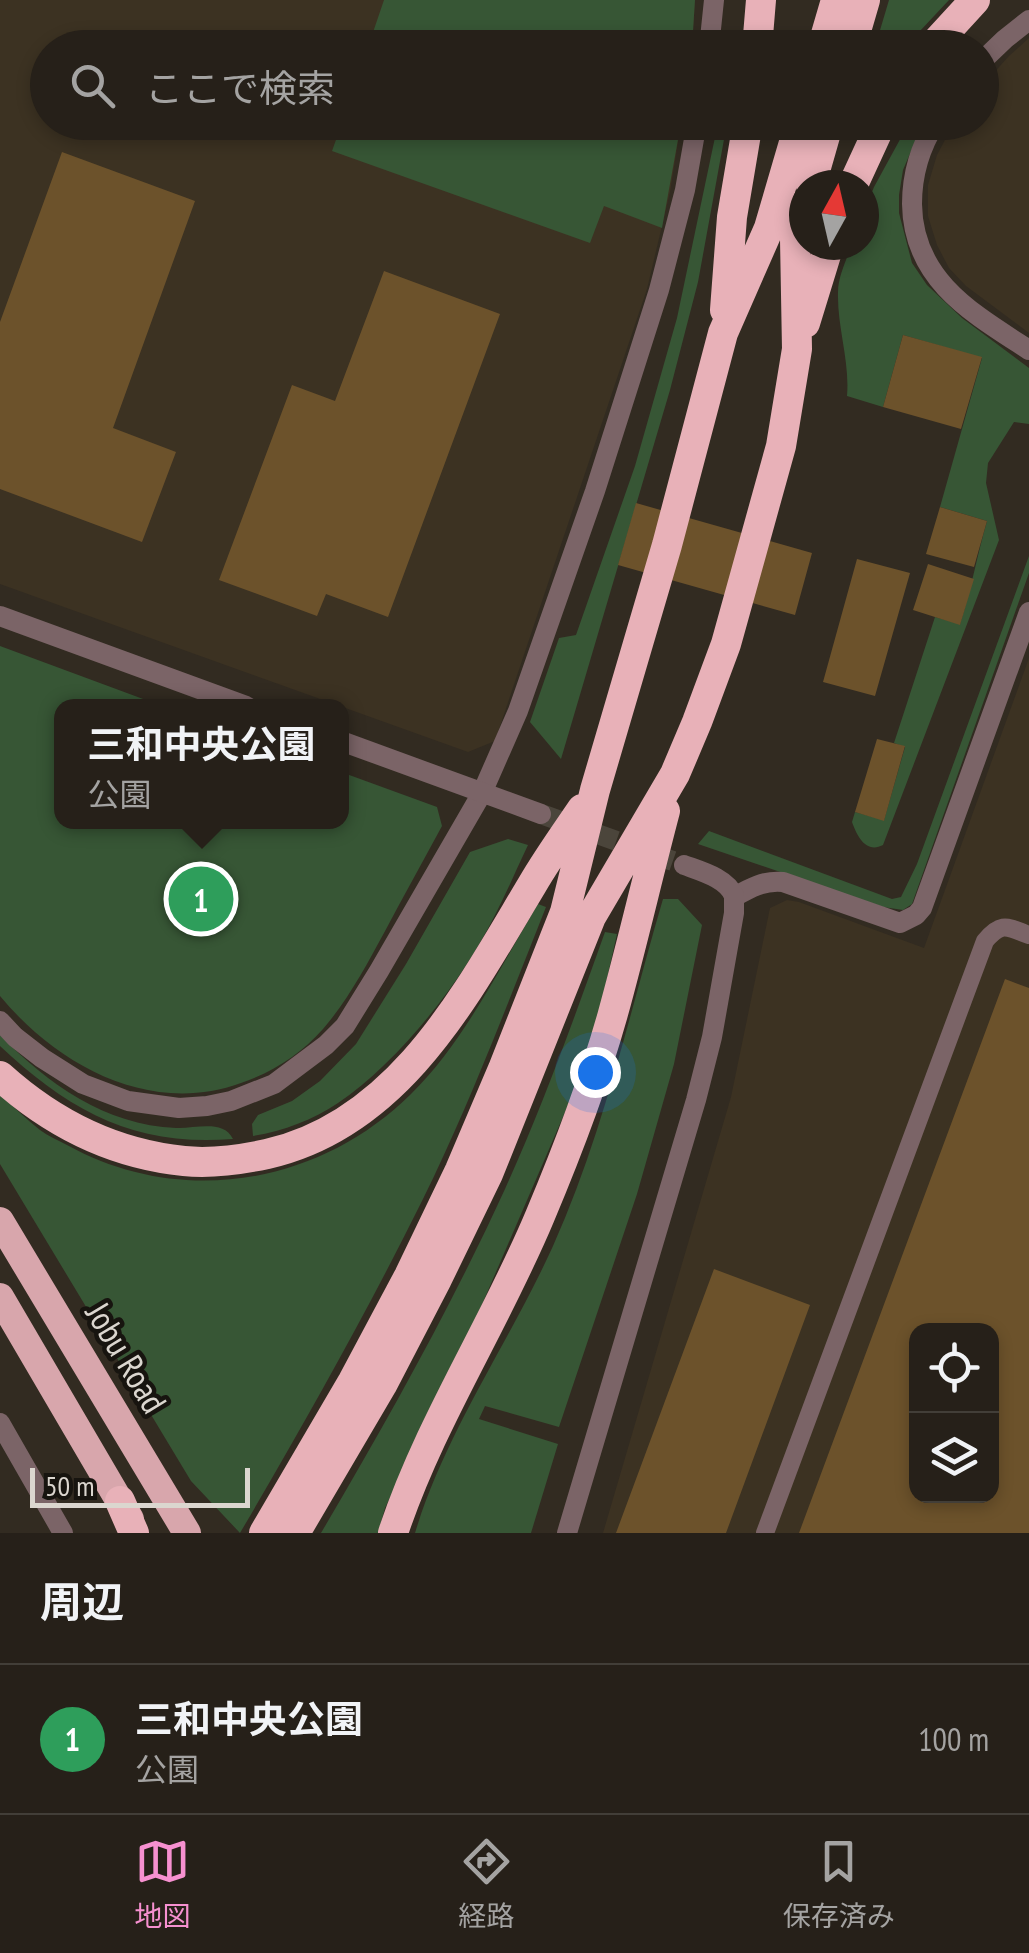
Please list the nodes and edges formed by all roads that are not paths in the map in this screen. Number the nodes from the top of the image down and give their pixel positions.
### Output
1 (714, 0) edge
2 (760, 0) edge
3 (836, 0) edge
4 (865, 0) edge
5 (975, 0) edge
6 (1029, 20) edge
7 (712, 30) edge
8 (759, 30) edge
9 (827, 30) edge
10 (856, 30) edge
11 (948, 30) edge
12 (999, 46) edge
13 (694, 140) edge
14 (745, 140) edge
15 (795, 140) edge
16 (824, 140) edge
17 (873, 140) edge
18 (927, 140) edge
19 (815, 170) edge
20 (859, 170) edge
21 (795, 260) edge
22 (824, 260) edge
23 (723, 333) junction
24 (797, 349) junction
25 (1029, 350) edge
26 (1029, 612) edge
27 (0, 616) edge
28 (227, 699) edge
29 (349, 744) edge
30 (675, 774) junction
31 (595, 790) junction
32 (482, 793) junction
33 (541, 814) tunnel mouth
34 (684, 865) tunnel mouth
35 (734, 897) junction
36 (1029, 935) edge
37 (0, 1021) edge
38 (0, 1076) edge
39 (0, 1221) edge
40 (0, 1297) edge
41 (0, 1423) edge
42 (120, 1501) joint
43 (62, 1533) edge
44 (136, 1533) edge
45 (187, 1533) edge
46 (264, 1533) edge
47 (295, 1533) edge
48 (393, 1533) edge
49 (567, 1533) edge
50 (765, 1533) edge

1 - 7 street
2 - 8 highway
3 - 9 highway
4 - 10 highway
5 - 11 highway
6 - 12 street
13 - 32 street
14 - 23 highway
15 - 23 highway
16 - 19 highway
17 - 20 highway
18 - 25 street
21 - 24 highway
22 - 24 highway
23 - 31 highway
24 - 30 highway
26 - 35 street
27 - 28 street
29 - 32 street
30 - 47 highway
30 - 48 highway
31 - 38 highway
31 - 46 highway
32 - 33 street
32 - 37 street
34 - 35 street
35 - 49 street
36 - 50 lane
39 - 45 highway, Jobu Road
40 - 42 highway
41 - 43 street
42 - 44 highway

